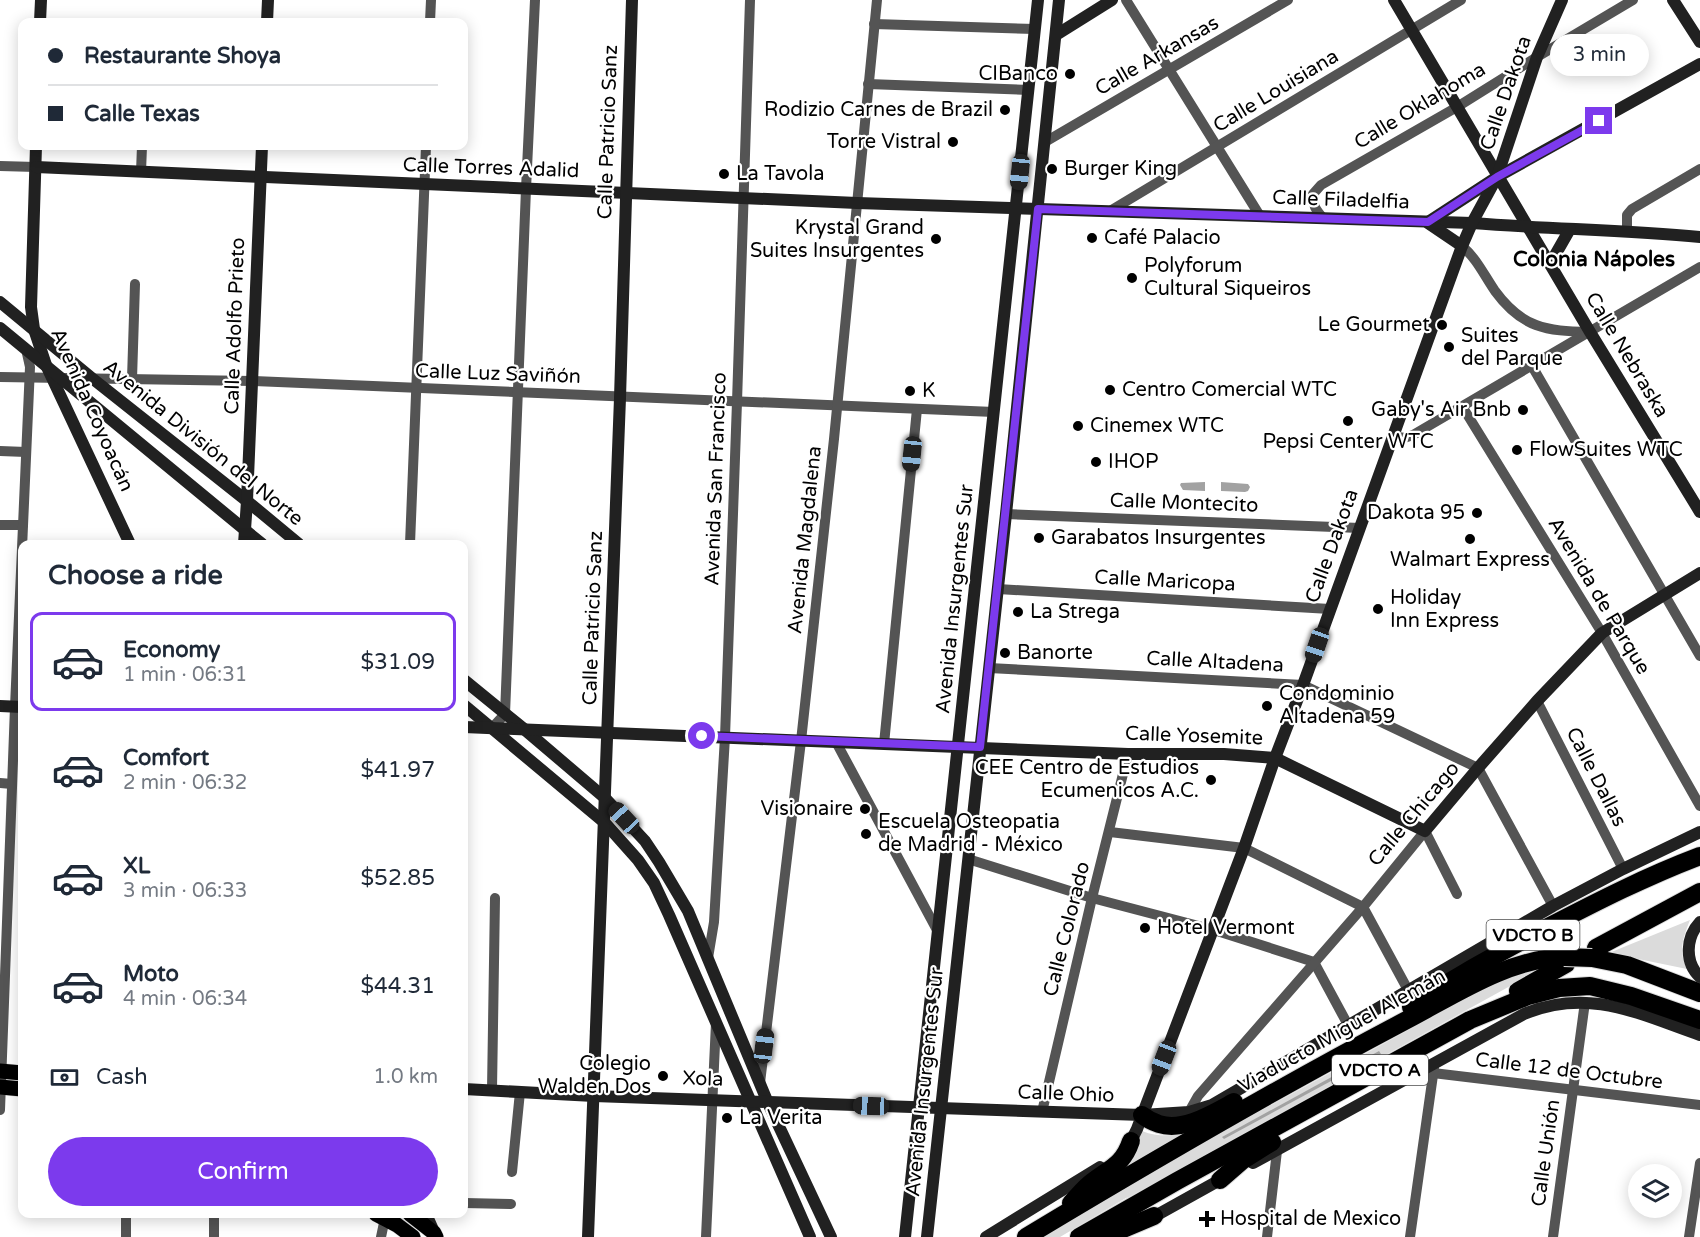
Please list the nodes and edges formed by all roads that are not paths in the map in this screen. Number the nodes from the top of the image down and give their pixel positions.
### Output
1 (41, 0) edge
2 (268, 0) edge
3 (431, 0) edge
4 (535, 0) edge
5 (632, 0) edge
6 (750, 0) edge
7 (878, 0) edge
8 (1038, 0) edge
9 (1059, 0) edge
10 (1112, 0) edge
11 (1126, 0) edge
12 (1288, 0) edge
13 (1394, 0) edge
14 (1461, 0) edge
15 (1562, 0) edge
16 (1633, 0) edge
17 (1673, 0) edge
18 (40, 18) edge
19 (267, 18) edge
20 (430, 18) edge
21 (874, 24) junction
22 (1035, 29) junction
23 (1412, 30) junction
24 (1056, 35) junction
25 (1700, 42) edge
26 (1537, 57) junction
27 (1700, 64) edge
28 (1169, 70) junction
29 (868, 84) junction
30 (1029, 90) junction
31 (1457, 107) junction
32 (1045, 142) junction
33 (1217, 147) junction
34 (36, 150) edge
35 (142, 150) edge
36 (262, 150) edge
37 (426, 150) edge
38 (0, 166) edge
39 (36, 167) junction
40 (1700, 169) edge
41 (141, 172) junction
42 (261, 177) junction
43 (1497, 177) junction
44 (425, 184) junction
45 (526, 189) junction
46 (626, 193) junction
47 (742, 197) junction
48 (857, 203) junction
49 (1017, 208) junction
50 (1038, 209) junction
51 (1110, 211) junction
52 (1260, 216) junction
53 (1323, 219) junction
54 (1428, 222) junction
55 (1472, 223) junction
56 (1529, 227) junction
57 (1570, 229) junction
58 (1627, 231) junction
59 (1700, 237) edge
60 (1462, 246) junction
61 (1550, 264) junction
62 (1699, 270) edge
63 (135, 284) dead end
64 (0, 302) edge
65 (0, 328) edge
66 (34, 329) junction
67 (1590, 332) junction
68 (26, 349) junction
69 (46, 365) junction
70 (1532, 366) junction
71 (0, 377) edge
72 (29, 378) junction
73 (57, 379) junction
74 (93, 379) junction
75 (132, 379) junction
76 (252, 381) junction
77 (415, 389) junction
78 (517, 393) junction
79 (620, 398) junction
80 (738, 402) junction
81 (837, 406) junction
82 (1462, 406) junction
83 (917, 409) junction
84 (994, 412) junction
85 (1393, 436) junction
86 (0, 451) edge
87 (26, 452) junction
88 (247, 501) junction
89 (1700, 512) edge
90 (1006, 514) junction
91 (0, 525) edge
92 (23, 525) junction
93 (1360, 528) junction
94 (244, 531) junction
95 (23, 540) edge
96 (128, 540) edge
97 (244, 540) edge
98 (256, 540) edge
99 (294, 540) edge
100 (410, 540) edge
101 (1700, 573) edge
102 (998, 590) junction
103 (1664, 595) junction
104 (1330, 609) junction
105 (1602, 633) junction
106 (1700, 656) edge
107 (989, 668) junction
108 (468, 683) edge
109 (1303, 685) junction
110 (1537, 701) junction
111 (0, 706) edge
112 (18, 707) edge
113 (468, 708) edge
114 (505, 714) junction
115 (18, 718) edge
116 (468, 727) edge
117 (492, 728) junction
118 (524, 729) junction
119 (608, 732) junction
120 (725, 737) junction
121 (801, 741) junction
122 (836, 742) junction
123 (884, 744) junction
124 (958, 746) junction
125 (980, 747) junction
126 (1128, 754) junction
127 (1275, 758) junction
128 (1478, 768) junction
129 (0, 783) edge
130 (12, 784) junction
131 (605, 798) junction
132 (1700, 806) edge
133 (605, 823) junction
134 (1425, 831) junction
135 (1110, 832) junction
136 (1700, 832) edge
137 (1244, 849) junction
138 (1700, 856) edge
139 (969, 859) junction
140 (1623, 869) junction
141 (1700, 892) edge
142 (1457, 894) dead end
143 (495, 898) dead end
144 (1092, 898) junction
145 (1553, 906) junction
146 (1363, 907) junction
147 (1700, 922) edge
148 (1214, 930) junction
149 (938, 932) junction
150 (1594, 953) junction
151 (708, 958) junction
152 (1565, 961) junction
153 (1314, 962) junction
154 (1700, 977) edge
155 (1408, 990) junction
156 (1700, 993) edge
157 (1585, 1002) junction
158 (1470, 1020) junction
159 (1700, 1020) edge
160 (716, 1023) junction
161 (1348, 1025) junction
162 (1377, 1035) junction
163 (1700, 1035) edge
164 (1421, 1048) junction
165 (1324, 1065) junction
166 (1434, 1069) junction
167 (18, 1074) edge
168 (1, 1079) edge
169 (760, 1083) junction
170 (18, 1087) edge
171 (468, 1089) edge
172 (1573, 1089) junction
173 (492, 1090) junction
174 (520, 1092) junction
175 (594, 1096) junction
176 (713, 1100) junction
177 (751, 1102) junction
178 (768, 1103) junction
179 (1700, 1105) edge
180 (919, 1108) junction
181 (942, 1109) junction
182 (0, 1110) edge
183 (1042, 1112) junction
184 (1189, 1112) junction
185 (1142, 1115) junction
186 (1131, 1141) junction
187 (1277, 1151) junction
188 (1700, 1163) edge
189 (512, 1172) dead end
190 (1220, 1180) junction
191 (468, 1203) edge
192 (511, 1204) dead end
193 (1154, 1216) junction
194 (126, 1218) edge
195 (214, 1218) edge
196 (380, 1218) edge
197 (384, 1218) edge
198 (415, 1218) edge
199 (428, 1218) edge
200 (1058, 1218) junction
201 (1134, 1232) edge
202 (435, 1235) edge
203 (126, 1237) edge
204 (214, 1237) edge
205 (381, 1237) edge
206 (413, 1237) edge
207 (588, 1237) edge
208 (706, 1237) edge
209 (810, 1237) edge
210 (831, 1237) edge
211 (905, 1237) edge
212 (927, 1237) edge
213 (986, 1237) edge
214 (1026, 1237) edge
215 (1079, 1237) edge
216 (1104, 1237) edge
217 (1118, 1237) edge
218 (1267, 1237) edge
219 (1410, 1237) edge
220 (1552, 1237) edge
221 (1689, 1237) edge

1 - 18 street
2 - 19 street
3 - 20 street
4 - 45 street
5 - 46 street, Calle Patricio Sanz
6 - 47 street, Avenida San Francisco
7 - 21 street, Avenida Magdalena
8 - 22 street, Avenida Insurgentes Sur
9 - 24 street, Avenida Insurgentes Sur
10 - 24 street
11 - 28 street
12 - 28 street, Calle Arkansas
13 - 23 street, Calle Nebraska
14 - 23 street, Calle Louisiana
15 - 26 street, Calle Dakota
16 - 26 street, Calle Oklahoma
17 - 25 street
21 - 22 street
21 - 29 street, Avenida Magdalena
22 - 30 street, Avenida Insurgentes Sur
23 - 31 street, Calle Nebraska
23 - 33 street, Calle Louisiana
24 - 32 street, Avenida Insurgentes Sur
26 - 31 street, Calle Oklahoma
26 - 43 street, Calle Dakota
27 - 43 street
28 - 32 street, Calle Arkansas
28 - 33 street
29 - 30 street
29 - 48 street, Avenida Magdalena
30 - 49 street, Avenida Insurgentes Sur
31 - 43 street, Calle Nebraska
31 - 53 street, Calle Oklahoma
32 - 50 street, Avenida Insurgentes Sur
33 - 51 street, Calle Louisiana
33 - 52 street
34 - 39 street, Avenida Coyoacán
35 - 41 street
36 - 42 street, Calle Adolfo Prieto
37 - 44 street
38 - 39 street, Calle Torres Adalid
39 - 41 street, Calle Torres Adalid
39 - 66 street, Avenida Coyoacán
40 - 58 street
41 - 42 street, Calle Torres Adalid
42 - 44 street, Calle Torres Adalid
42 - 76 street, Calle Adolfo Prieto
43 - 54 street
43 - 55 street, Calle Dakota
43 - 56 street, Calle Nebraska
44 - 45 street, Calle Torres Adalid
44 - 77 street
45 - 46 street, Calle Torres Adalid
45 - 78 street
46 - 47 street, Calle Torres Adalid
46 - 79 street, Calle Patricio Sanz
47 - 48 street, Calle Torres Adalid
47 - 80 street, Avenida San Francisco
48 - 49 street, Calle Torres Adalid
48 - 81 street, Avenida Magdalena
49 - 50 street, Calle Filadelfia
49 - 84 street, Avenida Insurgentes Sur
50 - 51 street, Calle Filadelfia
50 - 90 street, Avenida Insurgentes Sur
51 - 52 street, Calle Filadelfia
52 - 53 street, Calle Filadelfia
53 - 54 street, Calle Filadelfia
54 - 55 street, Calle Filadelfia
54 - 60 street
55 - 56 street, Calle Filadelfia
55 - 60 street, Calle Dakota
56 - 57 street, Calle Filadelfia
56 - 61 street, Calle Nebraska
57 - 58 street, Calle Filadelfia
57 - 61 street
58 - 59 street, Calle Filadelfia
60 - 67 street
60 - 85 street, Calle Dakota
61 - 67 street, Calle Nebraska
62 - 67 street
63 - 75 street
64 - 66 street, Avenida División del Norte
65 - 68 street, Avenida División del Norte
66 - 69 street, Avenida Coyoacán
66 - 74 street, Avenida División del Norte
67 - 70 street
67 - 89 street, Calle Nebraska
68 - 69 street, Avenida División del Norte
68 - 72 street
69 - 72 street
69 - 73 street, Avenida División del Norte
70 - 82 street
70 - 103 street
71 - 72 street, Calle Luz Saviñón
72 - 73 street, Calle Luz Saviñón
72 - 87 street
73 - 74 street, Calle Luz Saviñón
73 - 94 street, Avenida División del Norte
73 - 96 street, Avenida Coyoacán
74 - 75 street, Calle Luz Saviñón
74 - 88 street, Avenida División del Norte
75 - 76 street, Calle Luz Saviñón
76 - 77 street, Calle Luz Saviñón
76 - 88 street, Calle Adolfo Prieto
77 - 78 street, Calle Luz Saviñón
77 - 100 street
78 - 79 street, Calle Luz Saviñón
78 - 114 street
79 - 80 street, Calle Luz Saviñón
79 - 119 street, Calle Patricio Sanz
80 - 81 street, Calle Luz Saviñón
80 - 120 street, Avenida San Francisco
81 - 83 street, Calle Luz Saviñón
81 - 121 street, Avenida Magdalena
82 - 85 street
82 - 105 street, Avenida de Parque
83 - 84 street, Calle Luz Saviñón
83 - 123 street
84 - 124 street, Avenida Insurgentes Sur
85 - 93 street, Calle Dakota
86 - 87 street
87 - 92 street
88 - 94 street, Calle Adolfo Prieto
88 - 99 street, Avenida División del Norte
90 - 93 street, Calle Montecito
90 - 102 street, Avenida Insurgentes Sur
91 - 92 street
92 - 95 street
93 - 104 street, Calle Dakota
94 - 97 street, Calle Adolfo Prieto
94 - 98 street, Avenida División del Norte
101 - 103 street, Calle Chicago
102 - 104 street, Calle Maricopa
102 - 107 street, Avenida Insurgentes Sur
103 - 105 street, Calle Chicago
103 - 106 street
104 - 109 street, Calle Dakota
105 - 110 street, Calle Chicago
105 - 132 street, Avenida de Parque
107 - 109 street, Calle Altadena
107 - 125 street, Avenida Insurgentes Sur
108 - 114 street
109 - 127 street, Calle Dakota
109 - 128 street, Calle Altadena
110 - 128 street, Calle Chicago
110 - 140 street, Calle Dallas
111 - 112 street
113 - 117 street
114 - 117 street
114 - 118 street
115 - 130 street
116 - 117 street, Calle Yosemite
117 - 118 street, Calle Yosemite
117 - 133 street
118 - 119 street, Calle Yosemite
118 - 131 street
119 - 120 street, Calle Yosemite
119 - 131 street, Calle Patricio Sanz
120 - 121 street, Calle Yosemite
120 - 151 street, Avenida San Francisco
121 - 122 street, Calle Yosemite
121 - 169 street, Avenida Magdalena
122 - 123 street, Calle Yosemite
122 - 149 street
123 - 124 street, Calle Yosemite
124 - 125 street, Calle Yosemite
124 - 149 street, Avenida Insurgentes Sur
125 - 126 street, Calle Yosemite
125 - 139 street, Avenida Insurgentes Sur
126 - 127 street, Calle Yosemite
126 - 135 street, Calle Colorado
127 - 134 street, Calle Yosemite
127 - 137 street, Calle Dakota
128 - 134 street, Calle Chicago
128 - 145 street
129 - 130 street
130 - 168 street
131 - 133 street, Calle Patricio Sanz
131 - 151 street
133 - 160 street
133 - 175 street, Calle Patricio Sanz
134 - 142 street
134 - 146 street, Calle Chicago
135 - 137 street
135 - 144 street, Calle Colorado
136 - 140 street, Viaducto Miguel Alemán
137 - 146 street
137 - 148 street, Calle Dakota
138 - 162 highway, VDCTO B
139 - 144 street
139 - 181 street, Avenida Insurgentes Sur
140 - 145 street, Viaducto Miguel Alemán
141 - 150 highway, VDCTO B
143 - 173 street
144 - 148 street
144 - 183 street, Calle Colorado
145 - 155 street, Viaducto Miguel Alemán
146 - 153 street, Calle Chicago
146 - 155 street
147 - 154 street
148 - 153 street
148 - 185 street, Calle Dakota
149 - 180 street, Avenida Insurgentes Sur
150 - 152 highway, Viaducto Miguel Alemán / VDCTO A, bridge
150 - 156 highway, Viaducto Miguel Alemán / VDCTO A
151 - 169 street
152 - 158 highway, VDCTO B
152 - 162 highway, Viaducto Miguel Alemán / VDCTO A
153 - 161 street
153 - 184 street, Calle Chicago
155 - 161 street, Viaducto Miguel Alemán
157 - 163 street
157 - 166 street
157 - 172 street, Calle Unión
158 - 159 highway, VDCTO A
158 - 164 highway, VDCTO A
160 - 176 street
160 - 177 street
161 - 184 street, Viaducto Miguel Alemán
162 - 165 highway, Viaducto Miguel Alemán / VDCTO A
164 - 190 highway
164 - 215 highway, VDCTO A
165 - 185 highway
165 - 200 highway, Viaducto Miguel Alemán / VDCTO A
166 - 172 street, Calle 12 de Octubre
166 - 187 street
166 - 219 street
167 - 168 main road
168 - 170 main road
168 - 182 street
169 - 178 street
171 - 173 street, Xola
172 - 179 street, Calle 12 de Octubre
172 - 220 street, Calle Unión
173 - 174 street, Xola
174 - 175 street, Xola
174 - 189 street
175 - 176 street, Xola
175 - 207 street, Calle Patricio Sanz
176 - 177 street, Xola
176 - 208 street
177 - 178 street, Xola
177 - 209 street
178 - 180 street, Xola
178 - 210 street
180 - 181 street, Xola
180 - 211 street, Avenida Insurgentes Sur
181 - 183 street, Calle Ohio
181 - 212 street, Avenida Insurgentes Sur
183 - 185 street, Calle Ohio
184 - 185 street, Calle Ohio
185 - 186 street, Calle Dakota
186 - 200 highway
186 - 213 street
187 - 190 street
187 - 218 street
188 - 221 street
190 - 193 street
191 - 192 street
193 - 201 street
193 - 216 highway
194 - 203 street
195 - 204 street
196 - 205 street
197 - 206 main road
198 - 202 main road
199 - 202 street
200 - 214 highway, Viaducto Miguel Alemán / VDCTO A
201 - 217 street

